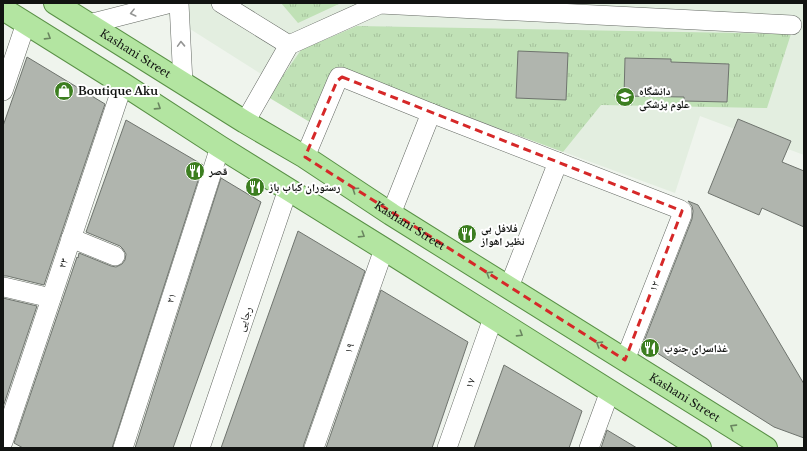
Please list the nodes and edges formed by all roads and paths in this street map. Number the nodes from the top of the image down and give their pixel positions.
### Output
1 (55, 3) edge
2 (171, 3) edge
3 (179, 3) edge
4 (221, 3) edge
5 (3, 9) edge
6 (26, 24) junction
7 (89, 24) junction
8 (792, 25) dead end
9 (288, 45) junction
10 (183, 83) junction
11 (123, 84) junction
12 (3, 91) edge
13 (431, 113) junction
14 (245, 122) junction
15 (220, 147) junction
16 (305, 157) junction
17 (558, 162) junction
18 (288, 189) junction
19 (391, 214) junction
20 (71, 238) junction
21 (384, 249) junction
22 (115, 256) dead end
23 (4, 287) edge
24 (509, 287) junction
25 (51, 298) junction
26 (493, 318) junction
27 (625, 360) junction
28 (610, 391) junction
29 (3, 442) edge
30 (123, 448) edge
31 (200, 448) edge
32 (314, 448) edge
33 (447, 448) edge
34 (589, 448) edge
35 (700, 448) edge
36 (766, 448) edge

1 - 7 main road, Kashani Street
2 -> 7 street
10 -> 3 street
4 - 9 street
5 - 6 main road
6 -> 11 main road
6 - 12 street
7 - 10 main road, Kashani Street
8 - 9 street
9 - 14 street
10 - 14 main road, Kashani Street
11 -> 15 main road
11 - 20 street, ۲۳
13 - 16 street
13 - 17 street
13 - 19 street
14 - 16 main road, Kashani Street
15 - 18 main road
15 - 30 street, ۲۱
19 -> 16 main road, Kashani Street
17 - 24 street
17 - 27 street, ۱۲
18 -> 21 main road
18 - 31 street, رجایی
24 -> 19 main road, Kashani Street
20 - 22 street
20 - 25 street, ۲۳
21 - 26 main road
21 - 32 street, ۱۹
23 - 25 street
27 -> 24 main road, Kashani Street
25 - 29 street, ۲۳
26 -> 28 main road
26 - 33 street, ۱۷
36 -> 27 main road, Kashani Street
28 - 34 street
28 - 35 main road

